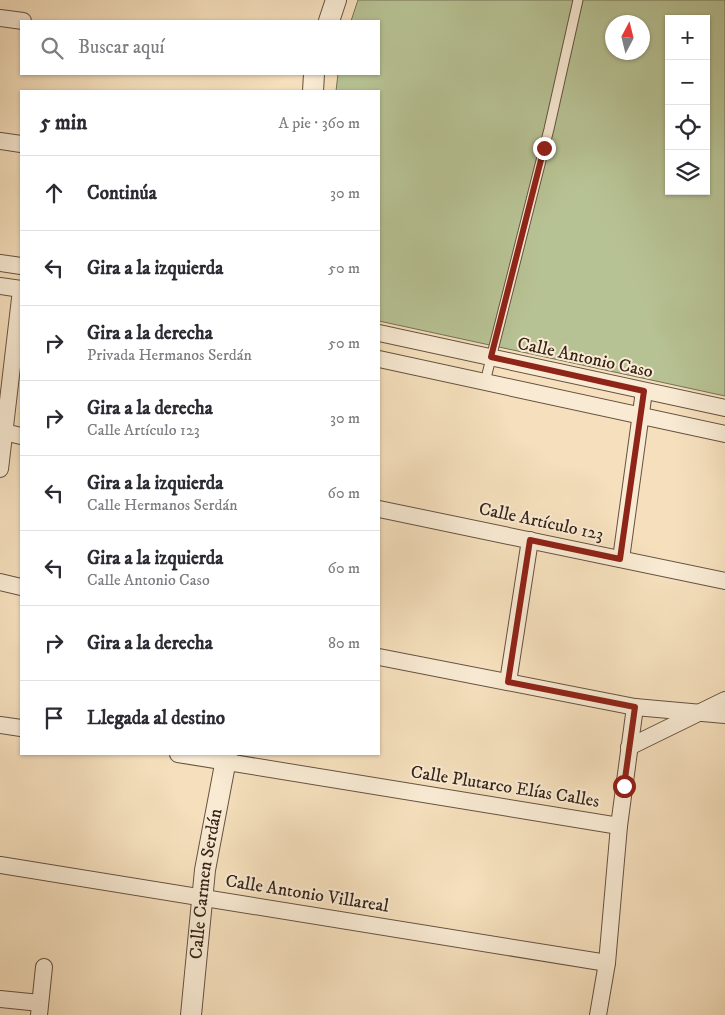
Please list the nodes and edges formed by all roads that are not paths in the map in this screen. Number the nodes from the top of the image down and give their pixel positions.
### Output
1 (336, 0) edge
2 (578, 0) edge
3 (0, 18) edge
4 (329, 20) edge
5 (20, 21) edge
6 (314, 75) edge
7 (313, 90) edge
8 (0, 142) edge
9 (20, 144) edge
10 (0, 263) edge
11 (20, 266) edge
12 (0, 286) edge
13 (20, 290) edge
14 (20, 298) edge
15 (380, 333) edge
16 (491, 357) junction
17 (380, 359) edge
18 (485, 382) junction
19 (644, 391) junction
20 (725, 408) edge
21 (641, 416) junction
22 (4, 432) junction
23 (725, 434) edge
24 (20, 436) edge
25 (0, 469) edge
26 (380, 509) edge
27 (530, 540) junction
28 (620, 559) junction
29 (725, 581) edge
30 (0, 582) edge
31 (20, 586) edge
32 (380, 656) edge
33 (508, 682) junction
34 (725, 700) edge
35 (635, 707) junction
36 (701, 711) junction
37 (725, 715) edge
38 (0, 725) edge
39 (20, 728) edge
40 (629, 747) junction
41 (190, 755) edge
42 (226, 758) edge
43 (619, 826) junction
44 (0, 865) edge
45 (203, 898) junction
46 (607, 963) junction
47 (44, 967) dead end
48 (0, 999) edge
49 (39, 1009) edge
50 (191, 1015) edge
51 (598, 1015) edge

1 - 4 street
2 - 16 lane
3 - 5 street
6 - 7 street
8 - 9 street
10 - 11 street
12 - 13 street
14 - 22 street
15 - 16 street, Calle Antonio Caso
16 - 18 lane
16 - 19 street, Calle Antonio Caso
17 - 18 street
18 - 21 street
19 - 20 street, Calle Antonio Caso
19 - 21 street
21 - 23 street
21 - 28 street
22 - 24 street
22 - 25 street
26 - 27 street, Calle Artículo 123
27 - 28 street, Calle Artículo 123
27 - 33 street
28 - 29 street, Calle Artículo 123
30 - 31 street
32 - 33 street
33 - 35 street
34 - 36 street
35 - 36 street
35 - 40 street
36 - 37 street
36 - 40 street
38 - 39 street
40 - 43 street
41 - 42 street, Calle Plutarco Elías Calles
42 - 43 street, Calle Plutarco Elías Calles
42 - 45 street, Calle Carmen Serdán
43 - 46 street
44 - 45 street, Calle Antonio Villareal
45 - 46 street, Calle Antonio Villareal
45 - 50 street, Calle Carmen Serdán
46 - 51 street
47 - 49 street
48 - 49 street

